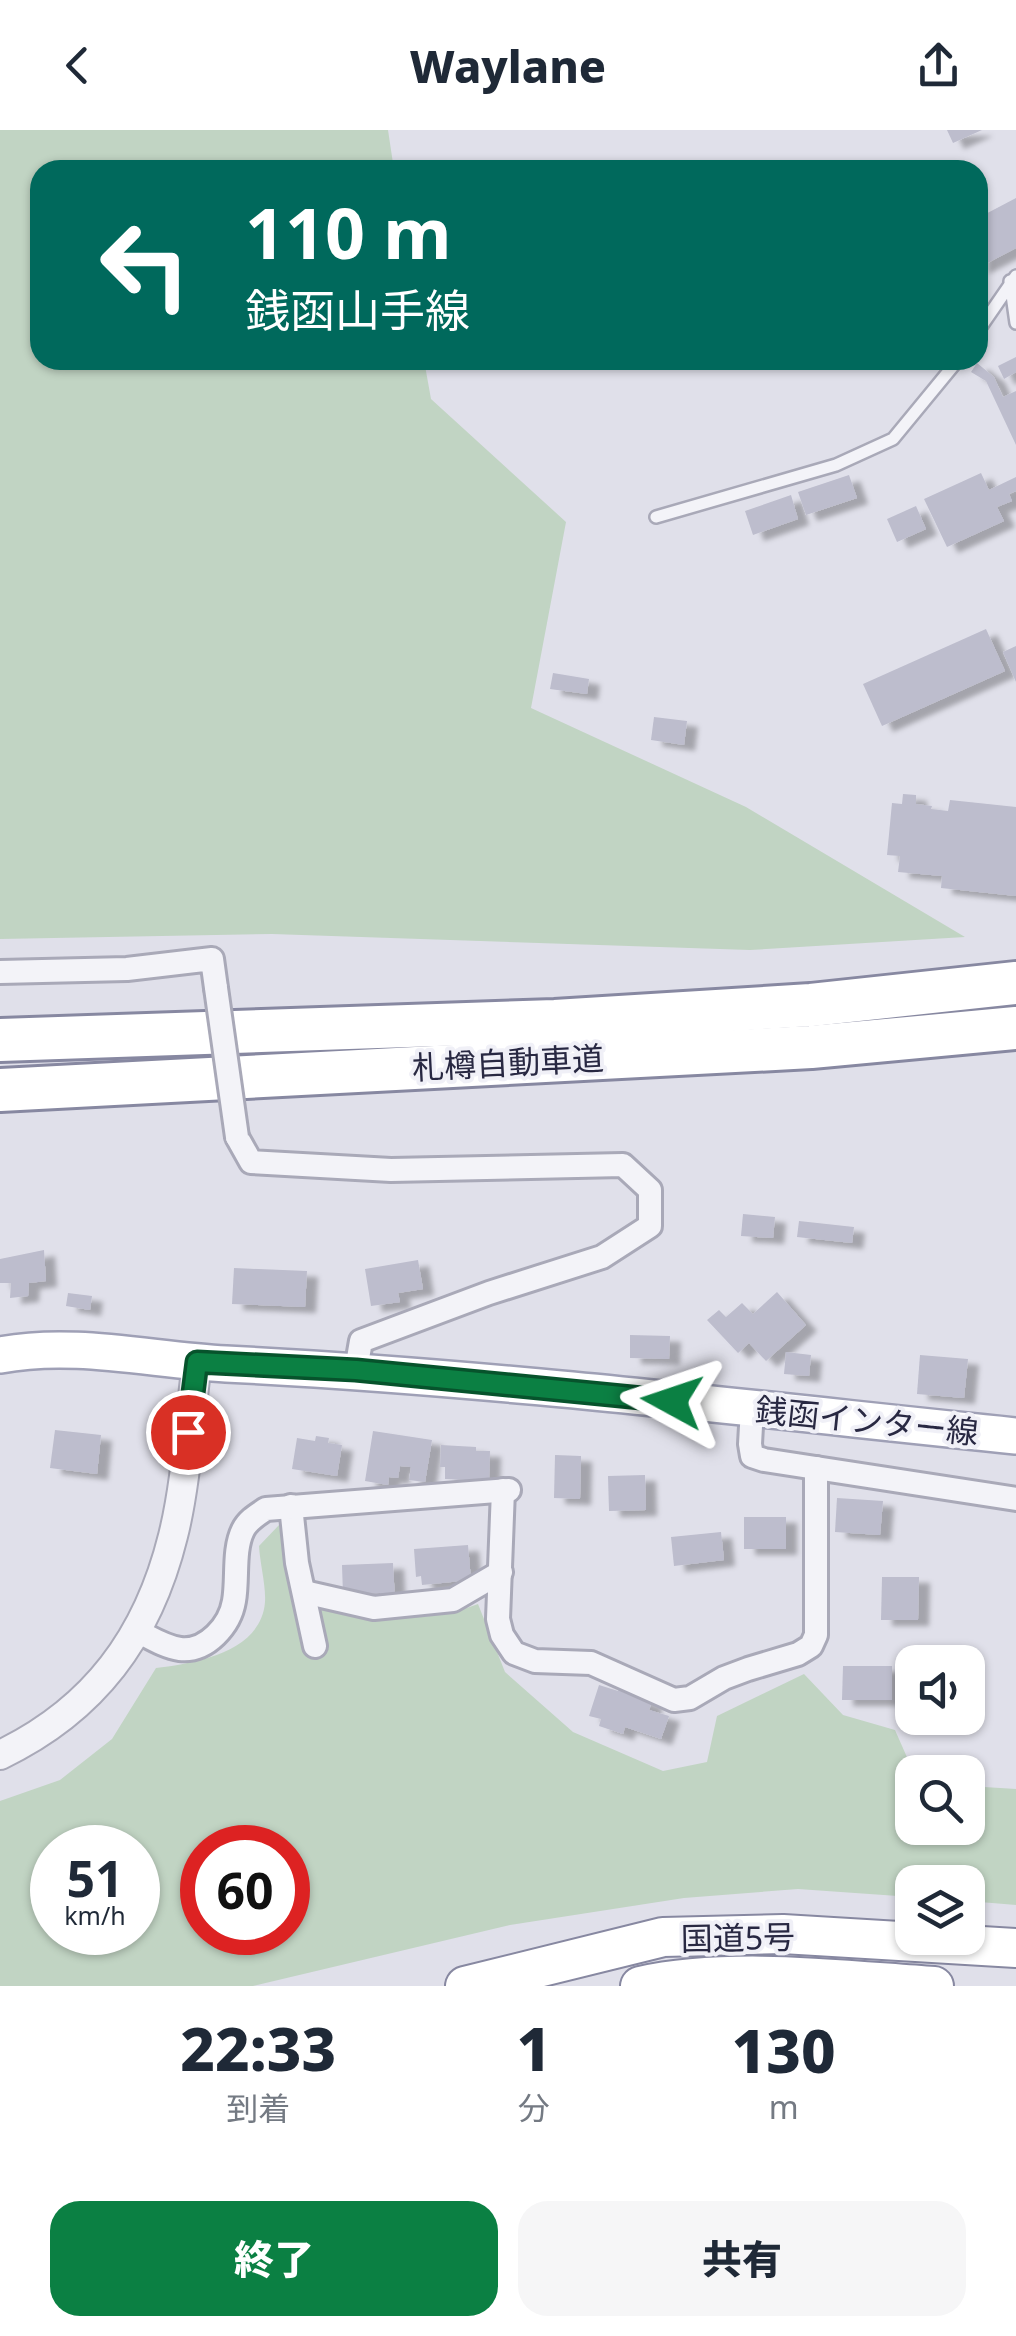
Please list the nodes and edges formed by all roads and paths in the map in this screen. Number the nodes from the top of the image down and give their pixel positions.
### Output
1 (1013, 279) edge
2 (988, 316) edge
3 (1016, 323) edge
4 (950, 370) edge
5 (656, 517) dead end
6 (0, 972) edge
7 (1016, 983) edge
8 (1016, 1028) edge
9 (0, 1040) edge
10 (178, 1079) junction
11 (0, 1090) edge
12 (0, 1106) edge
13 (0, 1355) edge
14 (197, 1362) junction
15 (356, 1370) junction
16 (752, 1408) junction
17 (1016, 1436) edge
18 (816, 1468) junction
19 (1016, 1500) edge
20 (291, 1506) junction
21 (501, 1572) junction
22 (304, 1592) junction
23 (136, 1631) junction
24 (314, 1646) dead end
25 (0, 1755) edge
26 (1016, 1948) edge
27 (465, 1986) edge
28 (640, 1986) edge
29 (934, 1986) edge

1 - 2 lane
1 - 3 lane
4 - 5 lane
6 - 15 street, bridge
7 - 9 highway, 札樽自動車道
8 - 10 highway, 札樽自動車道
10 - 11 highway, 札樽自動車道
10 - 12 highway
13 - 14 main road, 銭函インター線
14 - 15 main road, 銭函インター線
14 - 23 street
15 - 16 main road, 銭函インター線
16 - 17 main road, 銭函インター線
16 - 18 street
18 - 19 street
18 - 21 street
20 - 21 street
20 - 22 street
20 - 23 street
21 - 22 street
22 - 24 street
23 - 25 street
26 - 27 highway, 国道5号
28 - 29 highway, 国道5号

